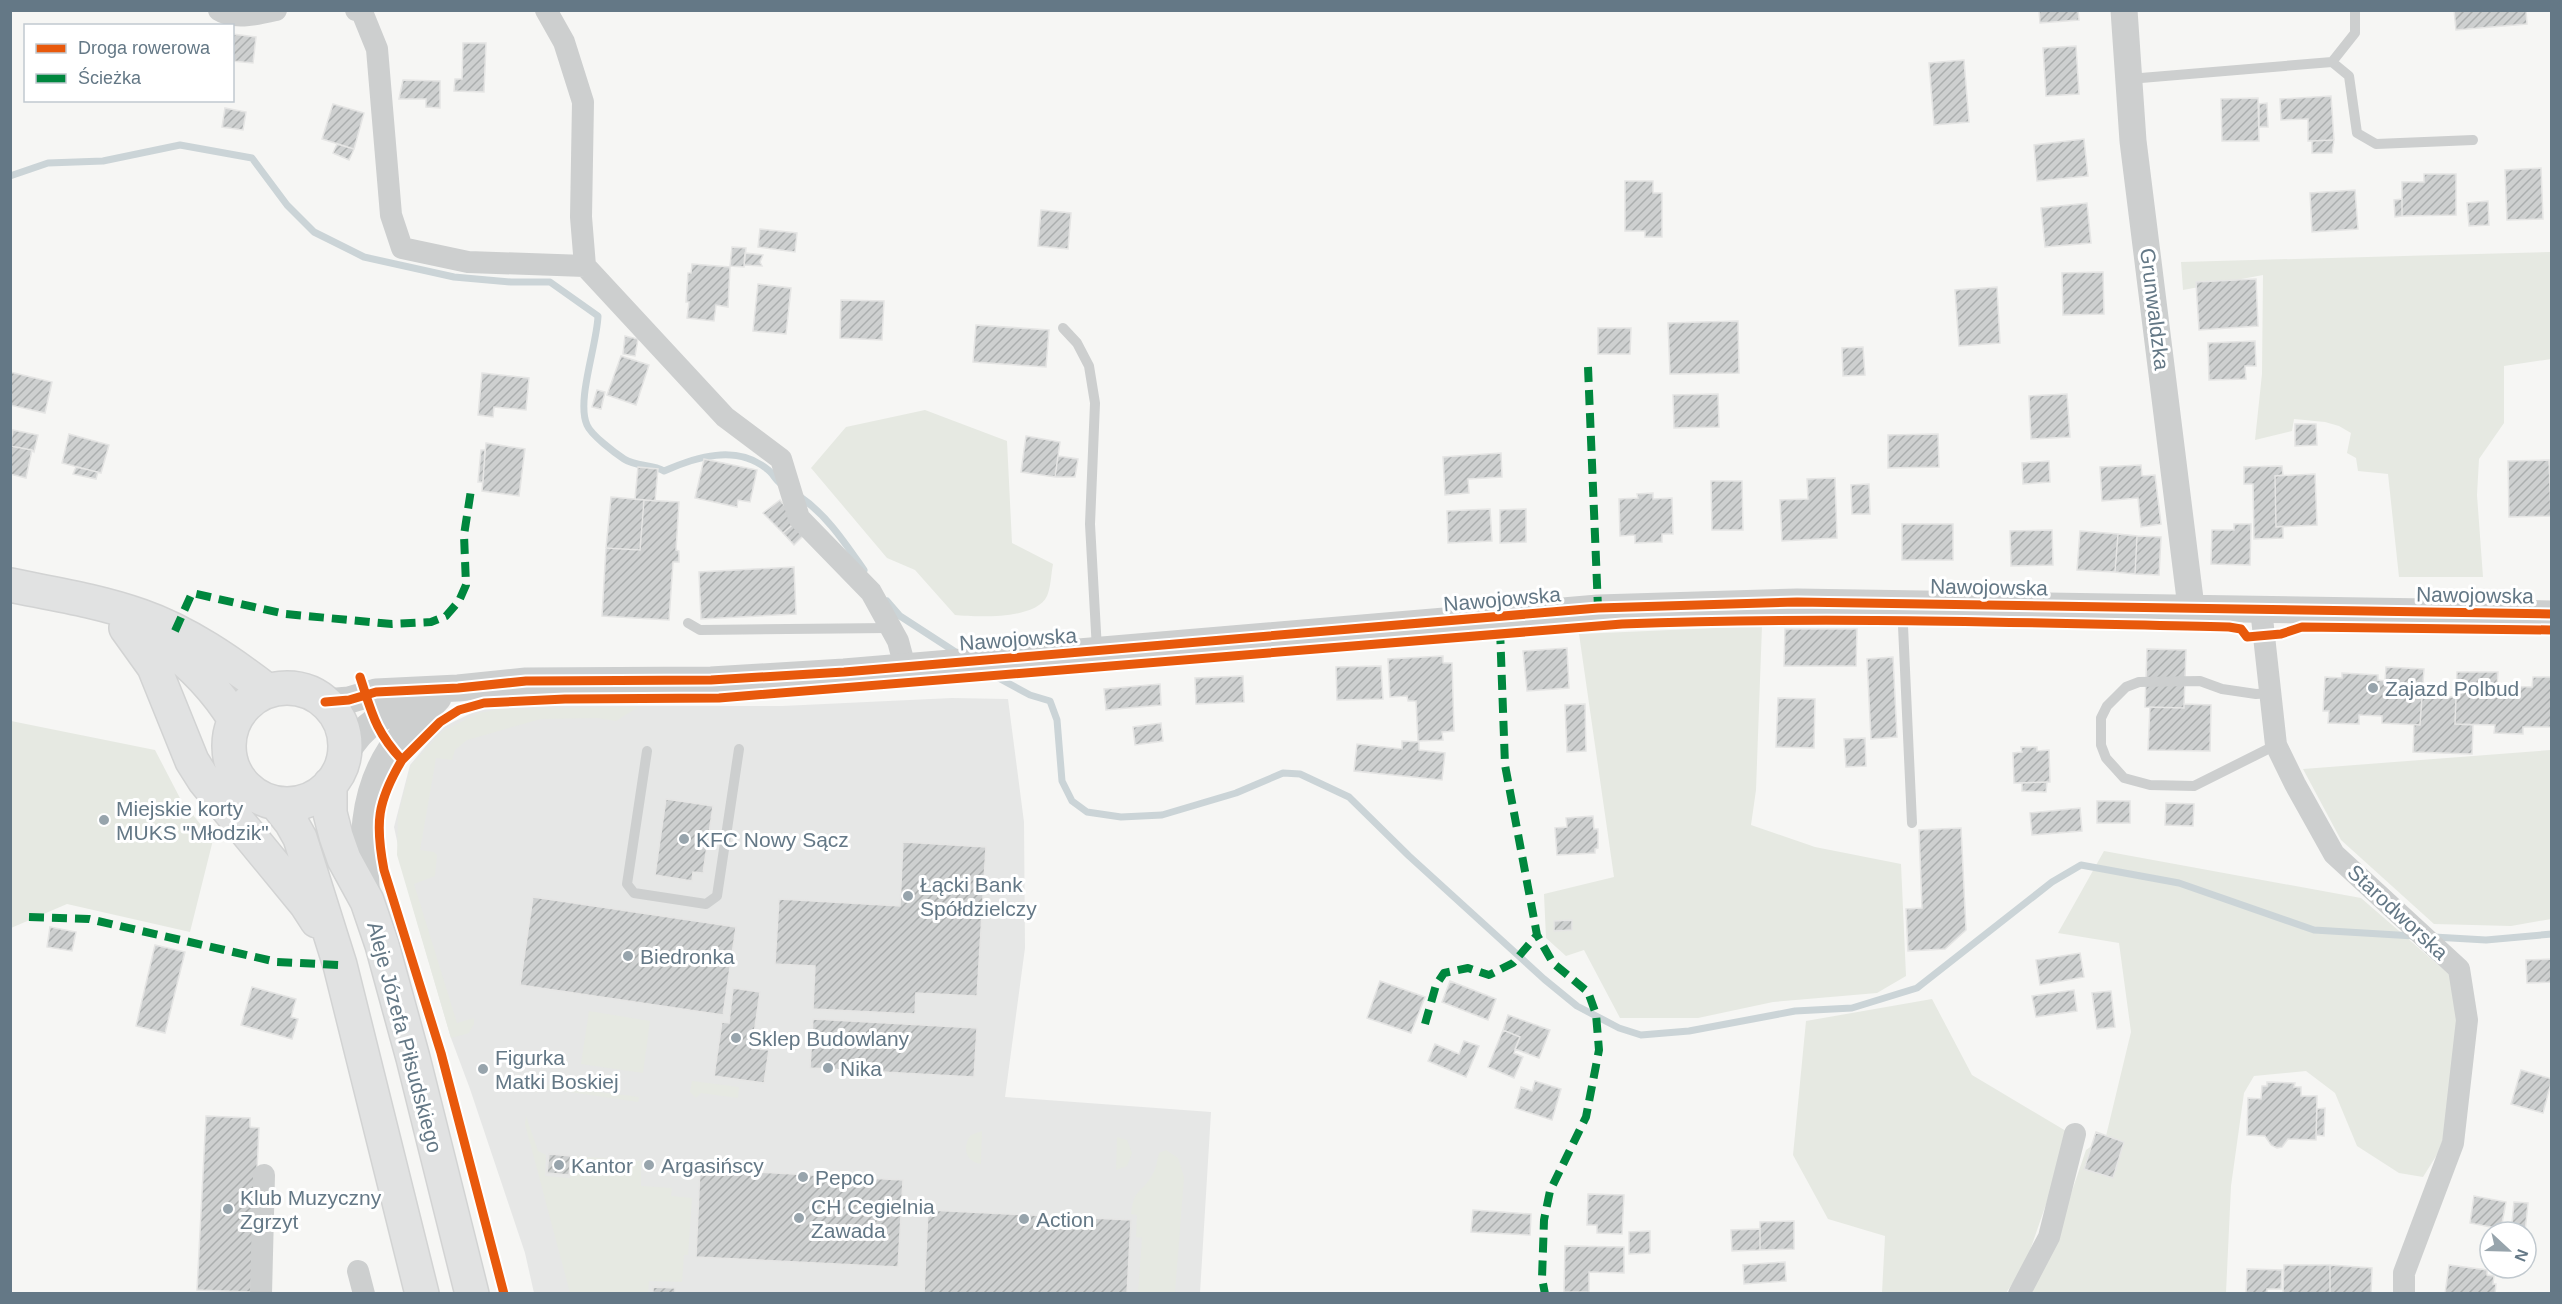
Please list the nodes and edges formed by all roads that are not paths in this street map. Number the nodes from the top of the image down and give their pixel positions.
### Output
1 (219, 10) edge
2 (276, 10) edge
3 (356, 10) edge
4 (546, 10) edge
5 (2124, 10) edge
6 (2355, 10) edge
7 (2332, 62) junction
8 (2129, 79) junction
9 (2473, 140) dead end
10 (585, 267) junction
11 (1063, 328) dead end
12 (10, 585) edge
13 (92, 602) junction
14 (1902, 604) junction
15 (2190, 607) junction
16 (2261, 609) junction
17 (2552, 614) edge
18 (688, 623) dead end
19 (126, 628) junction
20 (890, 628) junction
21 (1097, 651) junction
22 (905, 667) junction
23 (268, 691) junction
24 (448, 693) junction
25 (2271, 693) junction
26 (325, 702) junction
27 (235, 720) junction
28 (2276, 745) junction
29 (740, 749) dead end
30 (646, 751) dead end
31 (337, 771) junction
32 (276, 803) junction
33 (1912, 823) dead end
34 (367, 901) junction
35 (335, 948) junction
36 (2075, 1134) dead end
37 (264, 1175) dead end
38 (358, 1271) dead end
39 (261, 1293) edge
40 (364, 1293) edge
41 (422, 1293) edge
42 (472, 1293) edge
43 (2019, 1293) edge
44 (2404, 1293) edge

1 - 2 street
3 - 10 street
4 - 10 street
5 - 8 street, Grunwaldzka
6 - 7 lane
7 - 8 lane
7 - 9 lane
8 - 15 street, Grunwaldzka
10 - 20 street
11 - 21 lane
12 - 13 main road
13 - 19 main road
13 - 23 main road
14 - 15 street, Nawojowska
14 - 21 street, Nawojowska
14 - 33 lane
15 - 16 street, Nawojowska
16 - 17 street, Nawojowska
16 - 25 street, Starodworska
18 - 20 lane
19 - 27 main road
19 - 35 main road
20 - 22 street
21 - 22 street, Nawojowska
22 - 24 street, Nawojowska
23 - 26 main road
23 - 27 main road
24 - 26 street, Nawojowska
24 - 31 street, Nawojowska
24 - 34 street
25 - 28 street, Starodworska
25 - 28 lane
26 - 31 main road
27 - 32 main road
28 - 44 street, Starodworska
29 - 30 lane
31 - 32 main road
31 - 34 main road, Aleje Józefa Piłsudskiego
32 - 35 main road
34 - 42 main road, Aleje Józefa Piłsudskiego
35 - 41 main road
36 - 43 street
37 - 39 street
38 - 40 street

